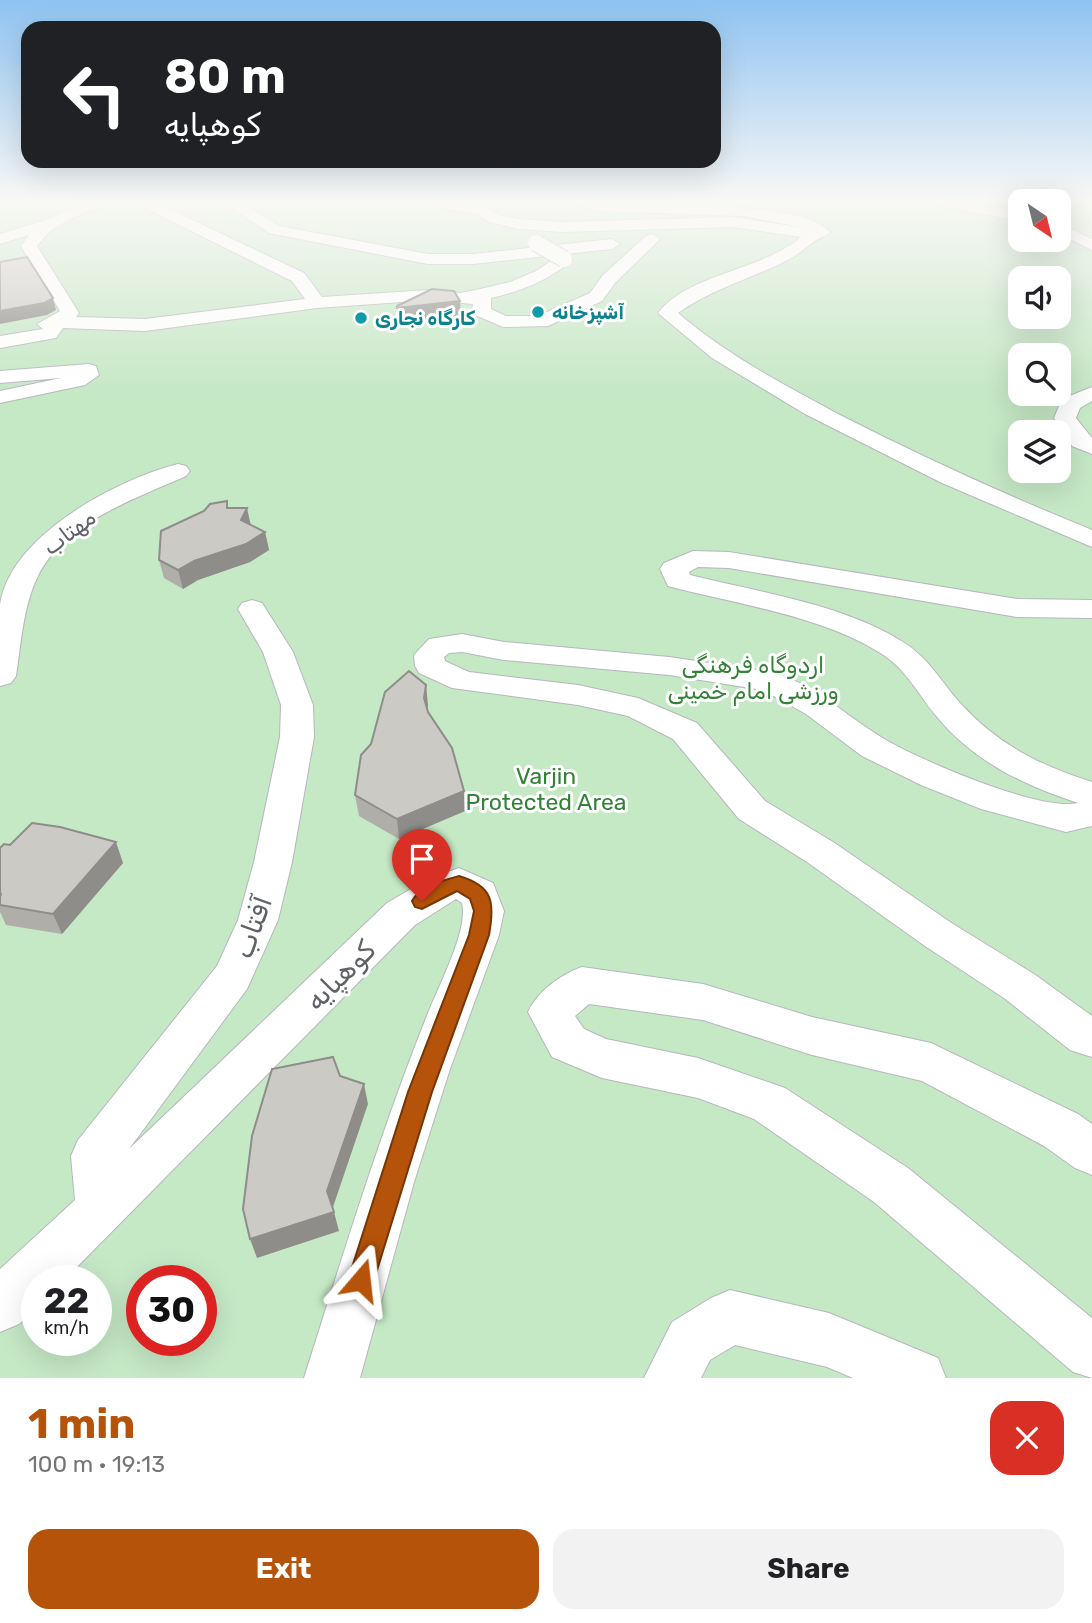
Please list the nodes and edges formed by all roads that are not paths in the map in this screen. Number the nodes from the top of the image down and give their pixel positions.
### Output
1 (41, 265) edge
2 (276, 265) edge
3 (442, 265) edge
4 (557, 265) edge
5 (624, 265) edge
6 (753, 265) edge
7 (461, 288) junction
8 (317, 303) junction
9 (51, 328) junction
10 (0, 335) edge
11 (0, 342) edge
12 (0, 353) edge
13 (0, 377) edge
14 (94, 388) dead end
15 (1092, 393) edge
16 (0, 397) edge
17 (0, 409) edge
18 (1092, 447) edge
19 (178, 471) dead end
20 (1092, 540) edge
21 (252, 609) dead end
22 (1092, 609) edge
23 (0, 676) edge
24 (1092, 795) edge
25 (1092, 813) edge
26 (1092, 1038) edge
27 (1092, 1152) edge
28 (101, 1210) junction
29 (0, 1306) edge
30 (1092, 1353) edge
31 (332, 1378) edge
32 (672, 1378) edge
33 (918, 1378) edge

1 - 9 street
2 - 8 street
3 - 7 street
4 - 7 street, bridge
5 - 7 street
6 - 20 street
7 - 8 street
8 - 9 street
9 - 10 street
9 - 11 street
9 - 12 street
13 - 16 street
14 - 17 street
15 - 18 street
19 - 23 street, مهتاب
21 - 28 street, آفتاب
22 - 24 street
25 - 26 street
27 - 30 street
28 - 29 street, کوهپایه
28 - 31 street, کوهپایه
32 - 33 street

